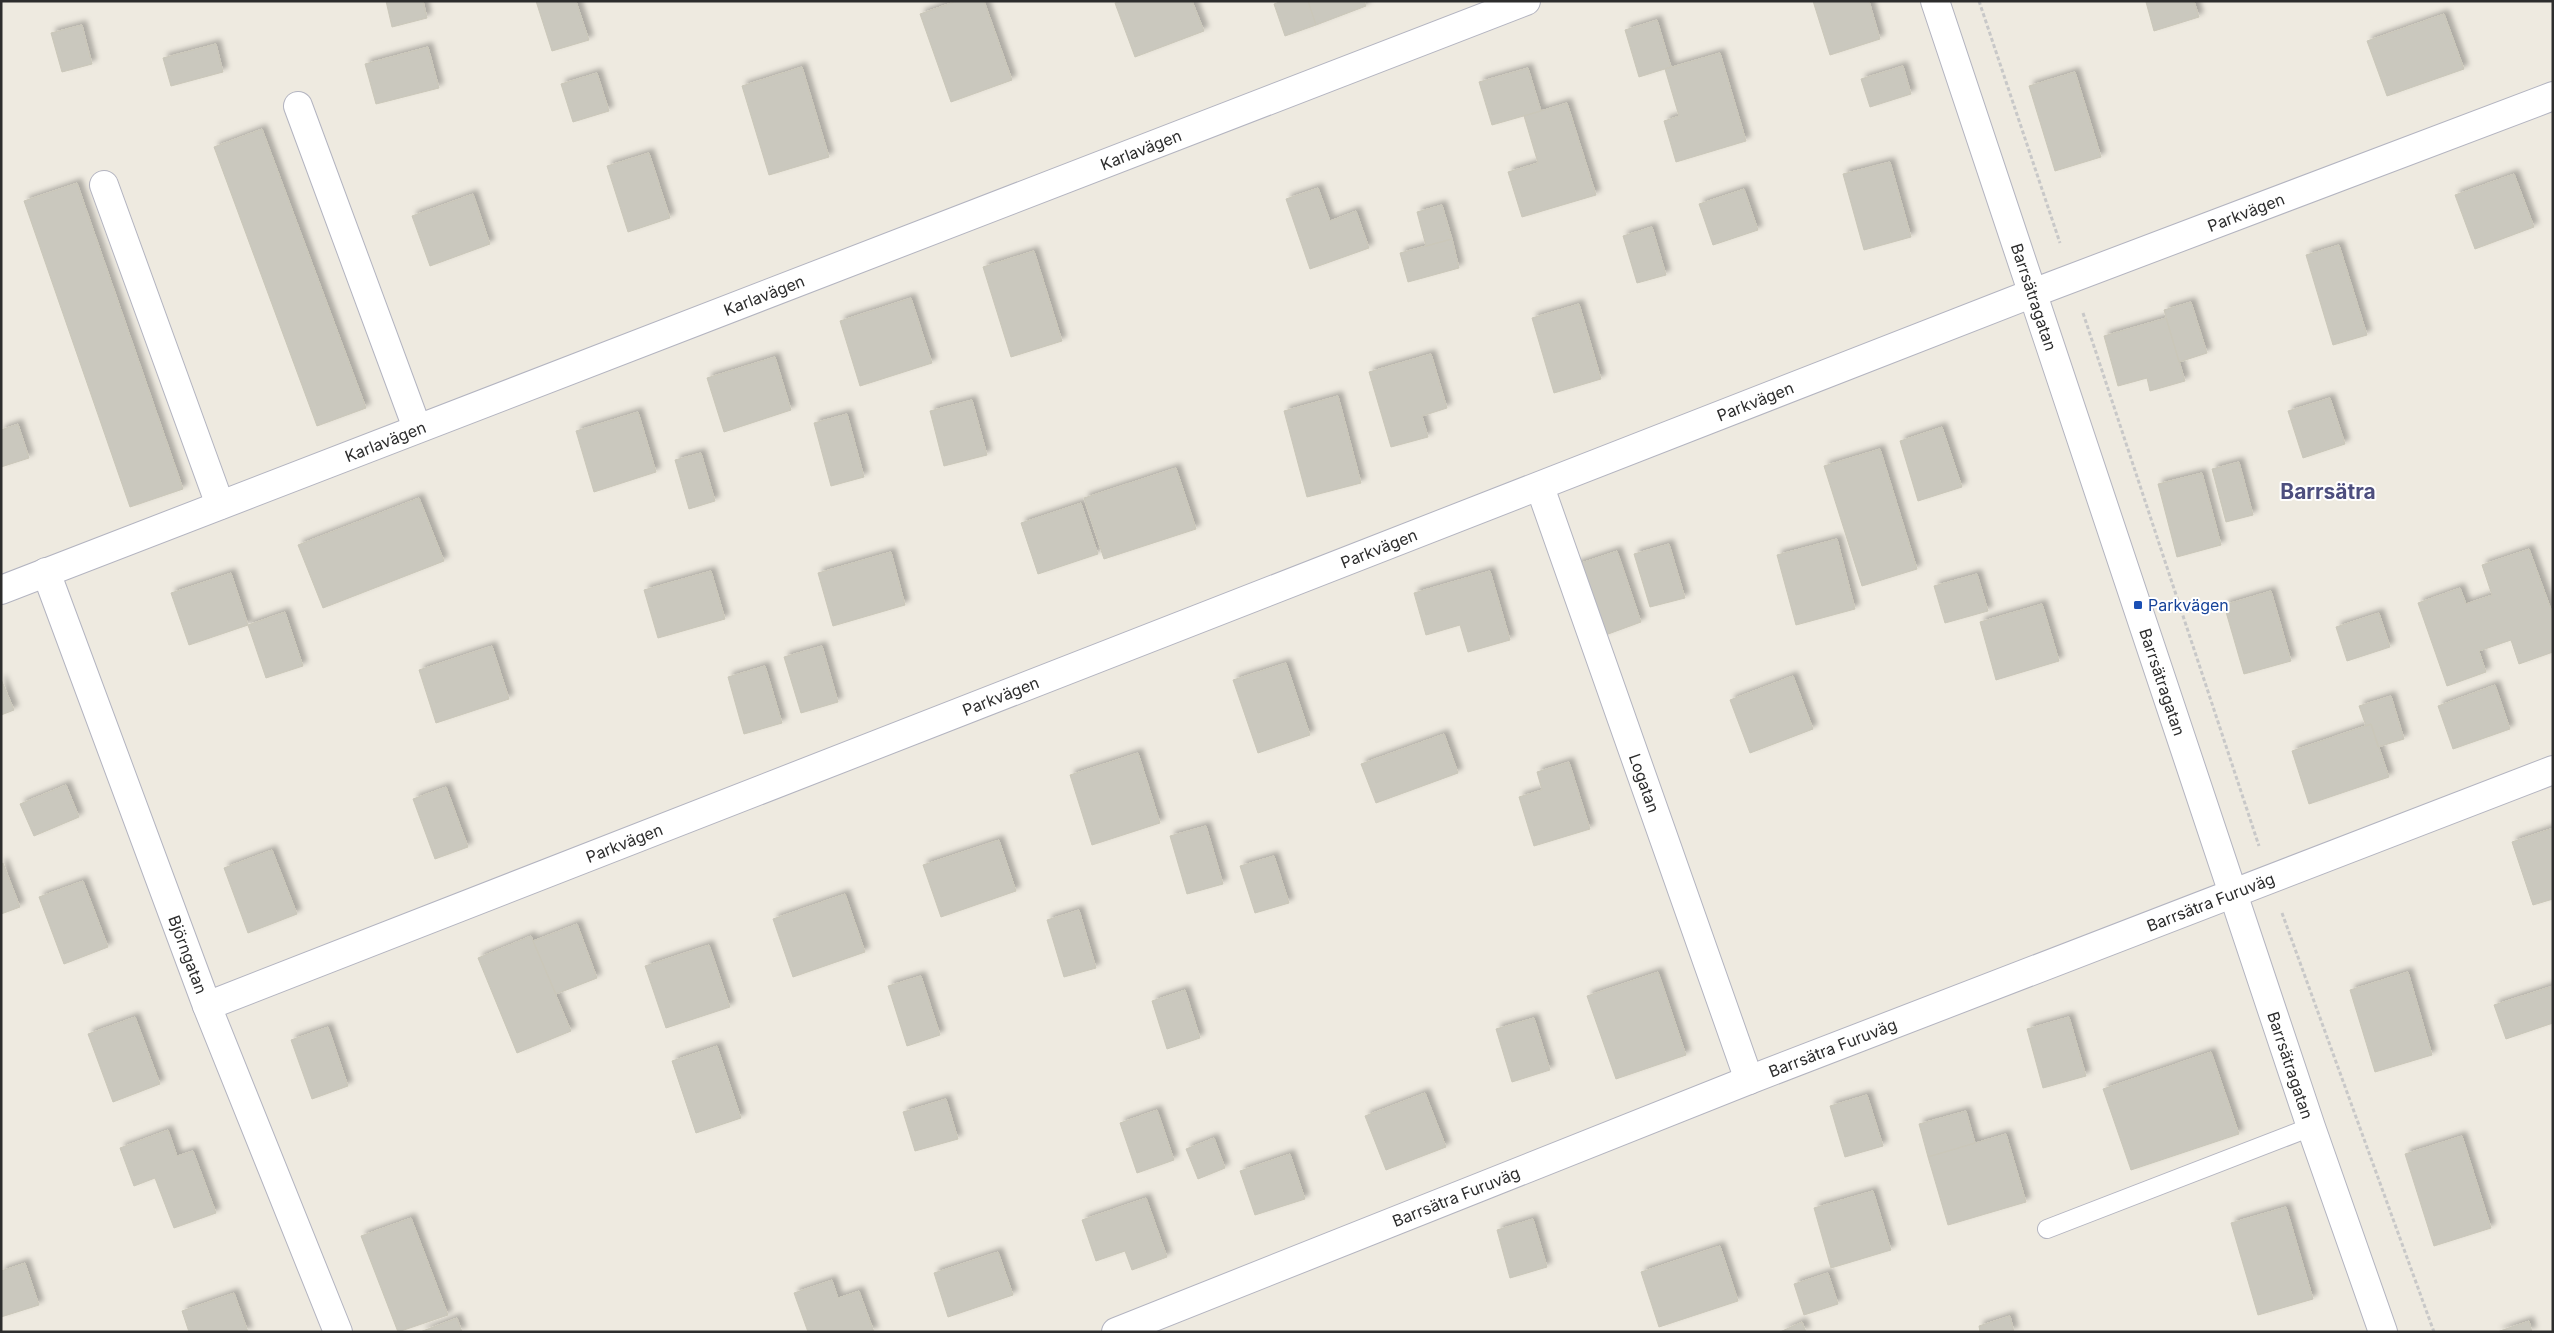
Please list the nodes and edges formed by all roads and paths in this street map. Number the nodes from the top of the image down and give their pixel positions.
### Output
1 (1526, 1) edge
2 (1935, 1) edge
3 (1980, 1) edge
4 (2553, 96) edge
5 (298, 106) dead end
6 (104, 185) dead end
7 (2072, 279) junction
8 (2033, 293) junction
9 (417, 428) junction
10 (1540, 487) junction
11 (220, 505) junction
12 (46, 572) junction
13 (1, 590) edge
14 (2553, 770) edge
15 (2270, 880) junction
16 (2233, 893) junction
17 (207, 1006) junction
18 (1749, 1080) junction
19 (2311, 1127) junction
20 (2047, 1229) dead end
21 (338, 1332) edge
22 (1116, 1332) edge
23 (2384, 1332) edge
24 (2434, 1332) edge

1 - 9 street, Karlavägen
2 - 8 street, Barrsätragatan
3 - 7 path
4 - 7 street, Parkvägen
5 - 9 street
6 - 11 street
7 - 8 street, Parkvägen
7 - 15 path
8 - 10 street, Parkvägen
8 - 16 street, Barrsätragatan
9 - 11 street, Karlavägen
10 - 17 street, Parkvägen
10 - 18 street, Logatan
11 - 12 street, Karlavägen
12 - 13 street, Karlavägen
12 - 17 street, Björngatan
14 - 15 street, Barrsätra Furuväg
15 - 16 street, Barrsätra Furuväg
15 - 24 path
16 - 18 street, Barrsätra Furuväg
16 - 19 street, Barrsätragatan
17 - 21 street, Björngatan
18 - 22 street, Barrsätra Furuväg
19 - 20 lane
19 - 23 street, Barrsätragatan

